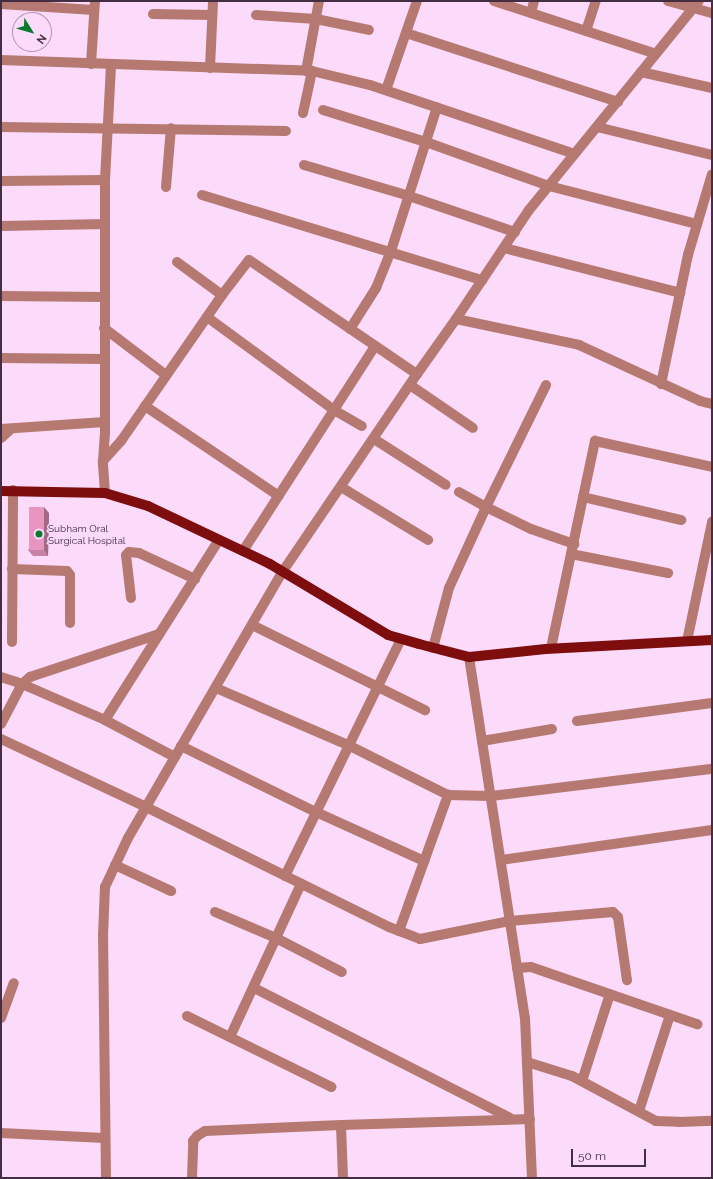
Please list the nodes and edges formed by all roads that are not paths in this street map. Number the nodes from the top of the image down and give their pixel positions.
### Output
1 (213, 1) edge
2 (319, 1) edge
3 (417, 1) edge
4 (494, 1) edge
5 (534, 1) edge
6 (596, 1) edge
7 (668, 1) edge
8 (1, 4) edge
9 (696, 5) edge
10 (94, 6) edge
11 (531, 13) junction
12 (712, 13) edge
13 (153, 14) dead end
14 (212, 15) junction
15 (256, 15) dead end
16 (316, 19) junction
17 (369, 30) dead end
18 (586, 31) junction
19 (406, 32) junction
20 (656, 54) junction
21 (1, 60) edge
22 (90, 64) junction
23 (111, 64) junction
24 (210, 68) junction
25 (309, 71) junction
26 (641, 72) junction
27 (712, 88) edge
28 (386, 90) junction
29 (618, 102) junction
30 (437, 107) junction
31 (323, 110) dead end
32 (303, 113) dead end
33 (1, 127) edge
34 (597, 127) junction
35 (171, 128) junction
36 (108, 130) junction
37 (286, 131) dead end
38 (426, 142) junction
39 (575, 154) junction
40 (712, 155) edge
41 (304, 165) dead end
42 (712, 174) edge
43 (105, 180) junction
44 (1, 181) edge
45 (549, 186) junction
46 (166, 187) dead end
47 (202, 195) dead end
48 (409, 196) junction
49 (105, 224) junction
50 (697, 224) junction
51 (1, 226) edge
52 (515, 232) junction
53 (504, 248) junction
54 (391, 251) junction
55 (177, 262) dead end
56 (482, 280) junction
57 (680, 293) junction
58 (222, 295) junction
59 (1, 296) edge
60 (104, 296) junction
61 (207, 317) junction
62 (456, 319) junction
63 (104, 328) junction
64 (350, 329) junction
65 (375, 346) junction
66 (1, 358) edge
67 (105, 359) junction
68 (417, 374) junction
69 (166, 375) junction
70 (661, 384) junction
71 (410, 385) junction
72 (546, 385) dead end
73 (712, 404) edge
74 (145, 406) junction
75 (334, 410) junction
76 (105, 422) junction
77 (362, 426) dead end
78 (473, 428) dead end
79 (6, 429) edge
80 (1, 438) edge
81 (374, 439) junction
82 (103, 461) junction
83 (712, 467) edge
84 (446, 485) dead end
85 (341, 487) junction
86 (13, 490) junction
87 (1, 491) edge
88 (459, 492) dead end
89 (105, 493) junction
90 (279, 496) junction
91 (583, 497) junction
92 (486, 508) junction
93 (681, 520) dead end
94 (712, 522) edge
95 (219, 540) junction
96 (428, 540) dead end
97 (572, 549) junction
98 (243, 551) junction
99 (12, 569) junction
100 (283, 571) junction
101 (668, 573) dead end
102 (195, 579) junction
103 (130, 598) dead end
104 (70, 623) dead end
105 (252, 625) junction
106 (160, 634) junction
107 (400, 639) junction
108 (712, 640) edge
109 (686, 641) junction
110 (12, 642) dead end
111 (433, 648) junction
112 (551, 648) junction
113 (470, 657) junction
114 (1, 677) edge
115 (22, 684) junction
116 (378, 686) junction
117 (216, 688) junction
118 (712, 702) edge
119 (425, 710) dead end
120 (105, 720) junction
121 (577, 721) dead end
122 (1, 724) edge
123 (552, 729) dead end
124 (1, 739) edge
125 (482, 741) junction
126 (348, 745) junction
127 (181, 746) junction
128 (175, 757) junction
129 (712, 769) edge
130 (448, 795) junction
131 (491, 796) junction
132 (146, 807) junction
133 (316, 812) junction
134 (712, 830) edge
135 (501, 860) junction
136 (424, 861) junction
137 (115, 865) junction
138 (285, 876) junction
139 (301, 884) junction
140 (171, 890) dead end
141 (215, 912) dead end
142 (510, 921) junction
143 (399, 931) junction
144 (276, 938) junction
145 (517, 968) junction
146 (342, 972) dead end
147 (627, 980) dead end
148 (14, 983) dead end
149 (254, 988) junction
150 (610, 994) junction
151 (670, 1014) junction
152 (187, 1016) dead end
153 (1, 1018) edge
154 (697, 1024) dead end
155 (230, 1037) junction
156 (527, 1062) junction
157 (582, 1081) junction
158 (331, 1087) dead end
159 (639, 1111) junction
160 (510, 1118) junction
161 (530, 1119) junction
162 (712, 1121) edge
163 (341, 1125) junction
164 (1, 1133) edge
165 (105, 1138) junction
166 (106, 1178) edge
167 (192, 1178) edge
168 (343, 1178) edge
169 (532, 1178) edge

1 - 14 street
2 - 16 street
3 - 19 street
4 - 11 street
5 - 11 street
6 - 18 street
7 - 9 street
8 - 10 street
9 - 12 street
9 - 20 street
10 - 22 street
11 - 18 street
13 - 14 street
14 - 24 street
15 - 16 street
16 - 17 street
16 - 25 street
18 - 20 street
19 - 28 street
19 - 29 street
20 - 26 street
21 - 22 street
22 - 23 street
23 - 24 street
23 - 36 street
24 - 25 street
25 - 28 street
25 - 32 street
26 - 27 street
26 - 29 street
28 - 30 street
29 - 34 street
30 - 38 street
30 - 39 street
31 - 38 street
33 - 36 street
34 - 39 street
34 - 40 street
35 - 36 street
35 - 37 street
35 - 46 street
36 - 43 street
38 - 45 street
38 - 48 street
39 - 45 street
41 - 48 street
42 - 50 street
43 - 44 street
43 - 49 street
45 - 50 street
45 - 52 street
47 - 54 street
48 - 52 street
48 - 54 street
49 - 51 street
49 - 60 street
50 - 57 street
52 - 53 street
53 - 56 street
53 - 57 street
54 - 56 street
54 - 64 street
55 - 58 street
56 - 62 street
57 - 70 street
58 - 61 street
58 - 64 street
59 - 60 street
60 - 63 street
61 - 69 street
61 - 75 street
62 - 68 street
62 - 70 street
63 - 67 street
63 - 69 street
64 - 65 street
65 - 68 street
65 - 75 street
66 - 67 street
67 - 76 street
68 - 71 street
69 - 74 street
70 - 73 street
71 - 78 street
71 - 81 street
72 - 92 street
74 - 82 street
74 - 90 street
75 - 77 street
75 - 90 street
76 - 79 street
76 - 82 street
79 - 80 street
81 - 84 street
81 - 85 street
82 - 89 street
83 - 91 street
85 - 96 street
85 - 100 street
86 - 87 main road
86 - 89 main road
86 - 99 street
88 - 92 street
89 - 95 main road
90 - 98 street
91 - 93 street
91 - 97 street
92 - 97 street
92 - 111 street
94 - 109 street
95 - 98 main road
95 - 102 street
97 - 101 street
97 - 112 street
98 - 100 main road
99 - 104 street
99 - 110 street
100 - 105 street
100 - 107 main road
102 - 103 street
102 - 106 street
105 - 116 street
105 - 117 street
106 - 115 street
106 - 120 street
107 - 111 main road
107 - 116 street
108 - 109 main road
109 - 112 main road
111 - 113 main road
112 - 113 main road
113 - 125 street
114 - 115 street
115 - 120 street
115 - 122 street
116 - 119 street
116 - 126 street
117 - 126 street
117 - 127 street
118 - 121 street
120 - 128 street
123 - 125 street
124 - 132 street
125 - 131 street
126 - 130 street
126 - 133 street
127 - 128 street
127 - 133 street
128 - 132 street
129 - 131 street
130 - 131 street
130 - 136 street
131 - 135 street
132 - 137 street
132 - 138 street
133 - 136 street
133 - 138 street
134 - 135 street
135 - 142 street
136 - 143 street
137 - 140 street
137 - 165 street
138 - 139 street
139 - 143 street
139 - 144 street
141 - 144 street
142 - 143 street
142 - 145 street
142 - 147 street
144 - 146 street
144 - 149 street
145 - 150 street
145 - 156 street
148 - 153 street
149 - 155 street
149 - 160 street
150 - 151 street
150 - 157 street
151 - 154 street
151 - 159 street
152 - 155 street
155 - 158 street
156 - 157 street
156 - 161 street
157 - 159 street
159 - 162 street
160 - 161 street
160 - 163 street
161 - 169 street
163 - 167 street
163 - 168 street
164 - 165 street
165 - 166 street

